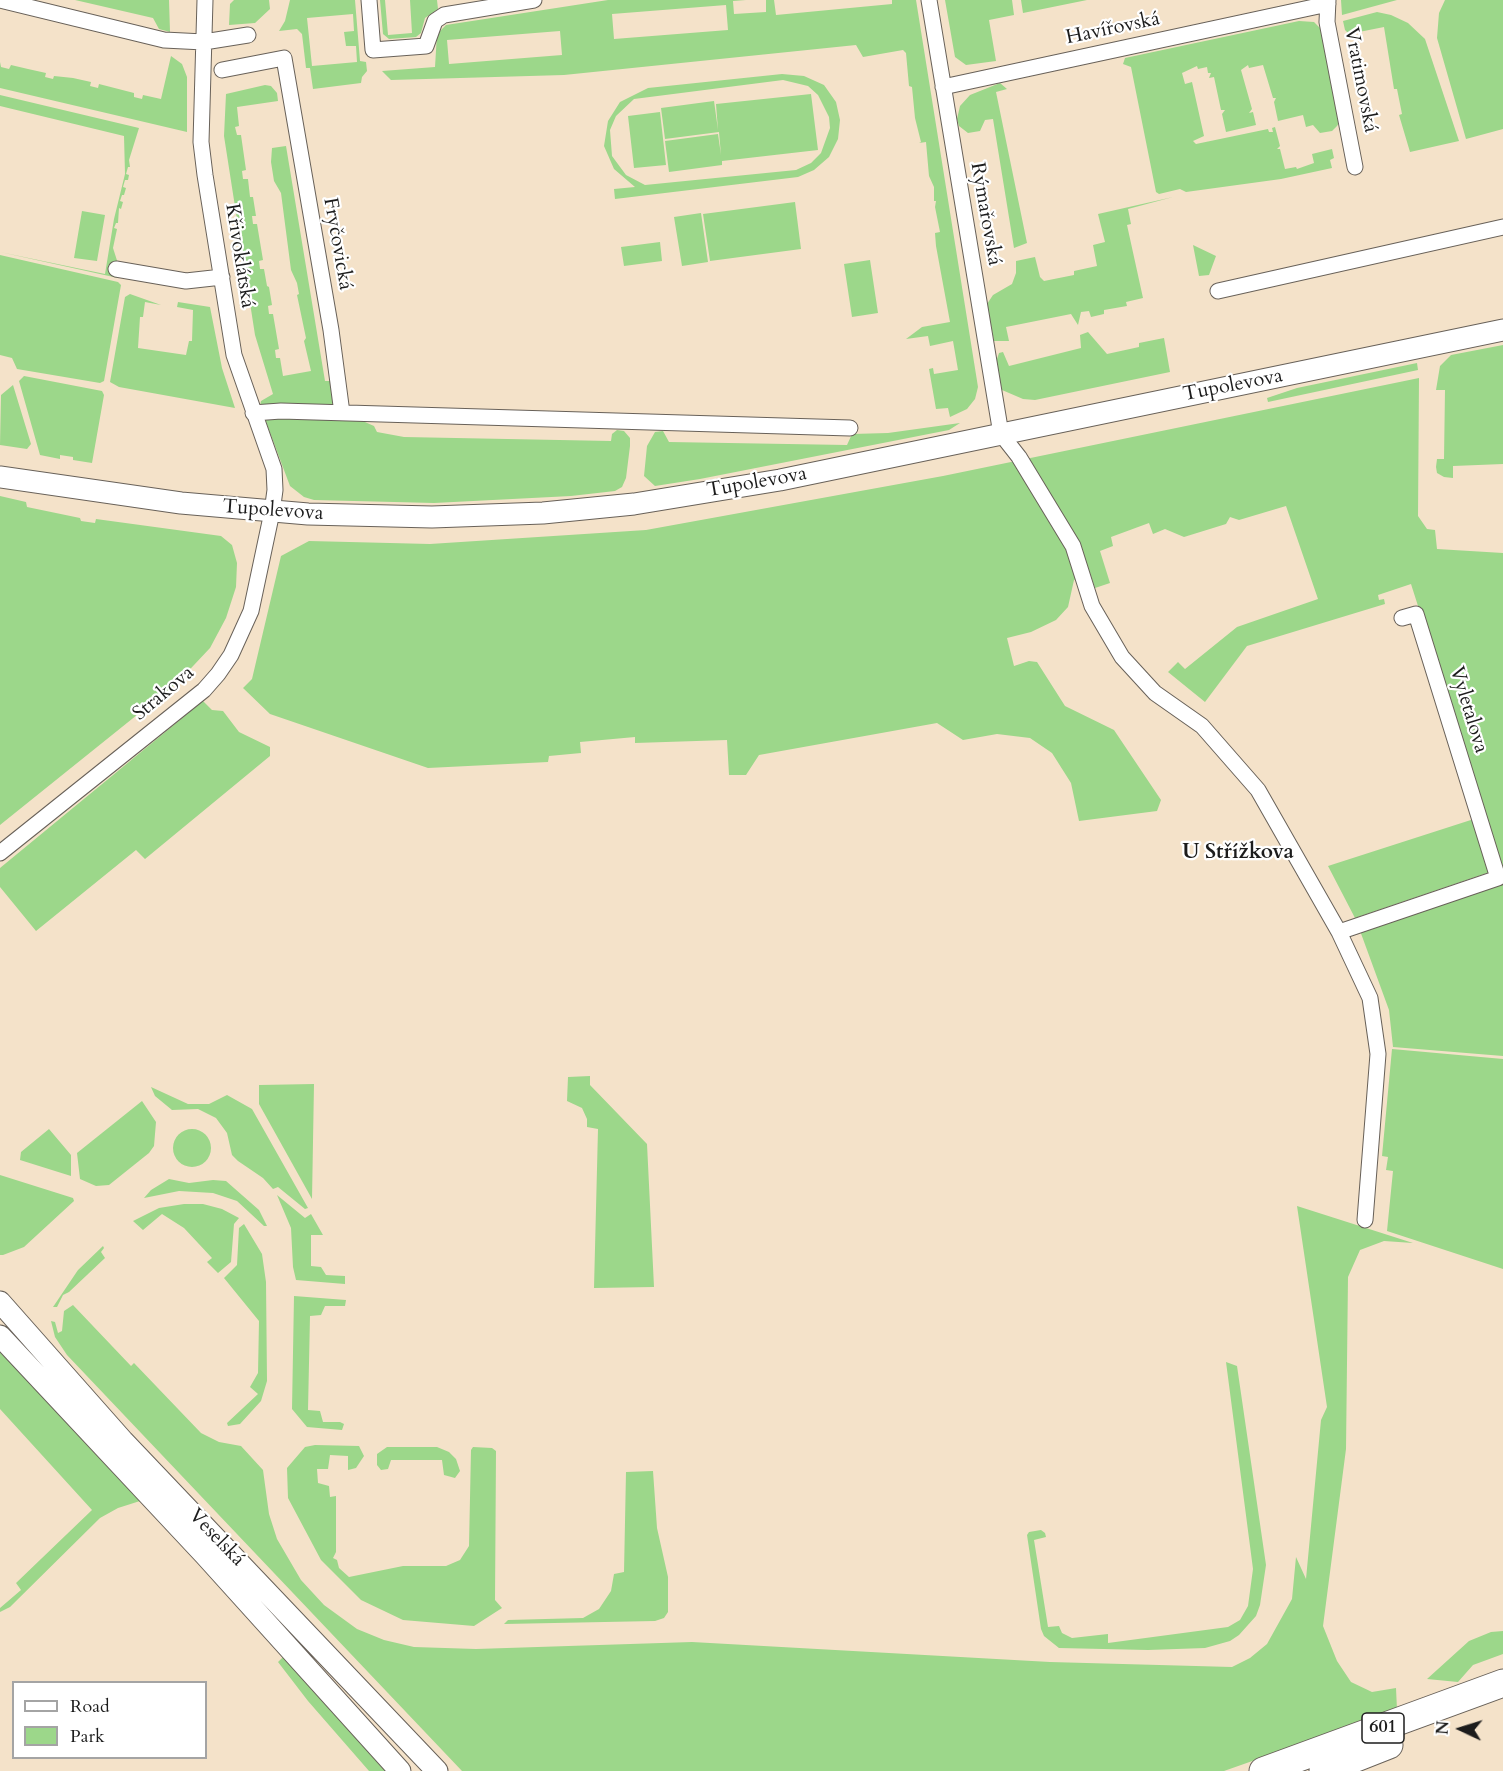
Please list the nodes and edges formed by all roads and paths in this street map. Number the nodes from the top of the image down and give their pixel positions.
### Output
1 (0, 0) edge
2 (205, 0) edge
3 (369, 0) edge
4 (534, 0) edge
5 (929, 0) edge
6 (498, 2) edge
7 (1328, 2) edge
8 (248, 35) dead end
9 (204, 42) junction
10 (222, 70) dead end
11 (943, 87) junction
12 (1355, 167) dead end
13 (1503, 227) edge
14 (116, 269) dead end
15 (222, 277) junction
16 (1218, 291) dead end
17 (1503, 330) edge
18 (253, 413) junction
19 (342, 413) junction
20 (850, 428) dead end
21 (1002, 434) junction
22 (0, 477) edge
23 (272, 512) junction
24 (1401, 618) dead end
25 (0, 853) edge
26 (1339, 932) junction
27 (1365, 1220) dead end
28 (2, 1309) edge
29 (0, 1336) edge
30 (1503, 1683) edge
31 (1503, 1701) edge
32 (400, 1771) edge
33 (437, 1771) edge
34 (1263, 1771) edge
35 (1323, 1771) edge

1 - 9 street
2 - 9 street, Křivoklátská
3 - 6 street
4 - 6 street
5 - 11 street, Rýmařovská
7 - 11 street, Havířovská
7 - 12 street, Vratimovská
8 - 9 street
9 - 15 street, Křivoklátská
10 - 19 street, Fryčovická
11 - 21 street, Rýmařovská
13 - 16 street
14 - 15 street
15 - 18 street, Křivoklátská
17 - 21 main road, Tupolevova
18 - 19 street
18 - 23 street, Křivoklátská
19 - 20 street
21 - 23 main road, Tupolevova
21 - 26 street
22 - 23 main road, Tupolevova
23 - 25 street, Strakova
24 - 26 street, Vyletalova
26 - 27 street
28 - 33 main road, Veselská
29 - 32 main road, Veselská
30 - 34 highway, 601
31 - 35 highway, 601

